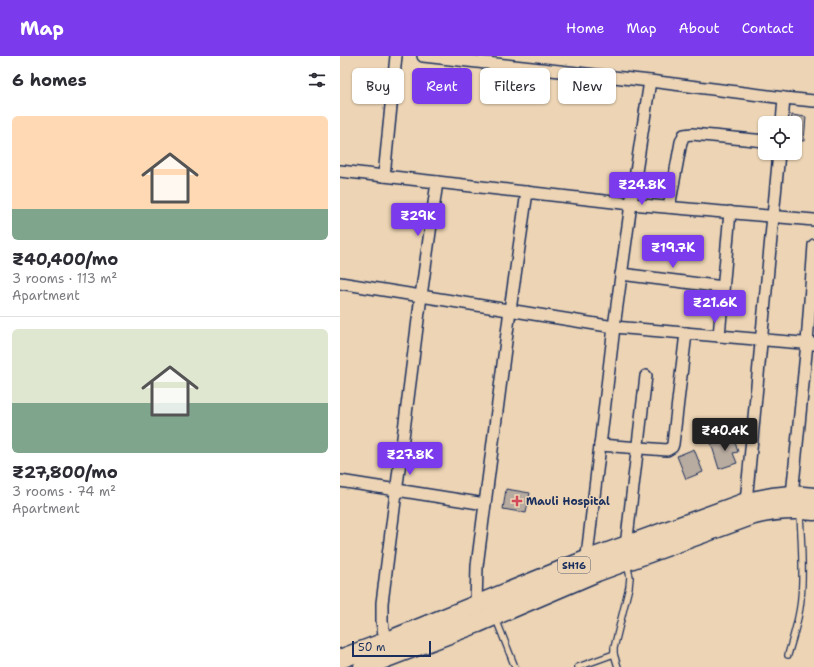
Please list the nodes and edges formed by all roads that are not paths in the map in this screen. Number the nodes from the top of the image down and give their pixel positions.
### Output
1 (396, 56) edge
2 (423, 56) edge
3 (650, 81) junction
4 (784, 98) junction
5 (814, 101) edge
6 (783, 116) edge
7 (758, 140) edge
8 (778, 160) edge
9 (340, 171) edge
10 (384, 176) junction
11 (437, 182) junction
12 (527, 192) junction
13 (631, 204) junction
14 (669, 207) junction
15 (730, 212) junction
16 (773, 216) junction
17 (814, 220) edge
18 (814, 245) edge
19 (621, 274) junction
20 (340, 283) edge
21 (723, 287) junction
22 (421, 296) junction
23 (510, 310) junction
24 (614, 327) junction
25 (686, 333) junction
26 (719, 336) junction
27 (762, 340) junction
28 (810, 344) edge
29 (646, 376) dead end
30 (600, 445) junction
31 (638, 448) junction
32 (340, 481) edge
33 (396, 489) junction
34 (814, 497) edge
35 (485, 504) junction
36 (802, 505) edge
37 (747, 509) junction
38 (626, 554) junction
39 (586, 569) junction
40 (476, 605) junction
41 (495, 616) junction
42 (478, 623) junction
43 (386, 650) junction
44 (614, 654) junction
45 (788, 655) dead end
46 (340, 659) edge
47 (363, 667) edge
48 (515, 667) edge
49 (578, 667) edge
50 (618, 667) edge

1 - 10 street
2 - 3 street
3 - 4 street
3 - 13 street
4 - 5 street
4 - 6 street
7 - 14 street
8 - 16 street
9 - 10 street
10 - 11 street
11 - 12 street
11 - 22 street
12 - 13 street
12 - 23 street
13 - 14 street
13 - 19 street
14 - 15 street
15 - 16 street
15 - 21 street
16 - 17 street
16 - 27 street
18 - 28 street
19 - 21 street
19 - 24 street
20 - 22 street
21 - 26 street
22 - 23 street
22 - 33 street
23 - 24 street
23 - 35 street
24 - 25 street
24 - 30 street
25 - 26 street
25 - 31 street
26 - 27 street
27 - 28 street
27 - 37 street
28 - 36 street
29 - 31 street
30 - 31 street
30 - 39 street
31 - 38 street
32 - 33 street
33 - 35 street
33 - 43 street
34 - 36 main road, SH16
35 - 40 street
36 - 37 main road, SH16
36 - 45 lane
37 - 38 main road, SH16
38 - 39 main road, SH16
38 - 44 lane
39 - 40 main road, SH16
39 - 41 main road, SH16
40 - 42 street
40 - 43 main road, SH16
41 - 42 main road, SH16
41 - 48 lane
42 - 43 main road, SH16
43 - 46 main road, SH16
43 - 47 main road, SH16
44 - 49 lane
44 - 50 lane

